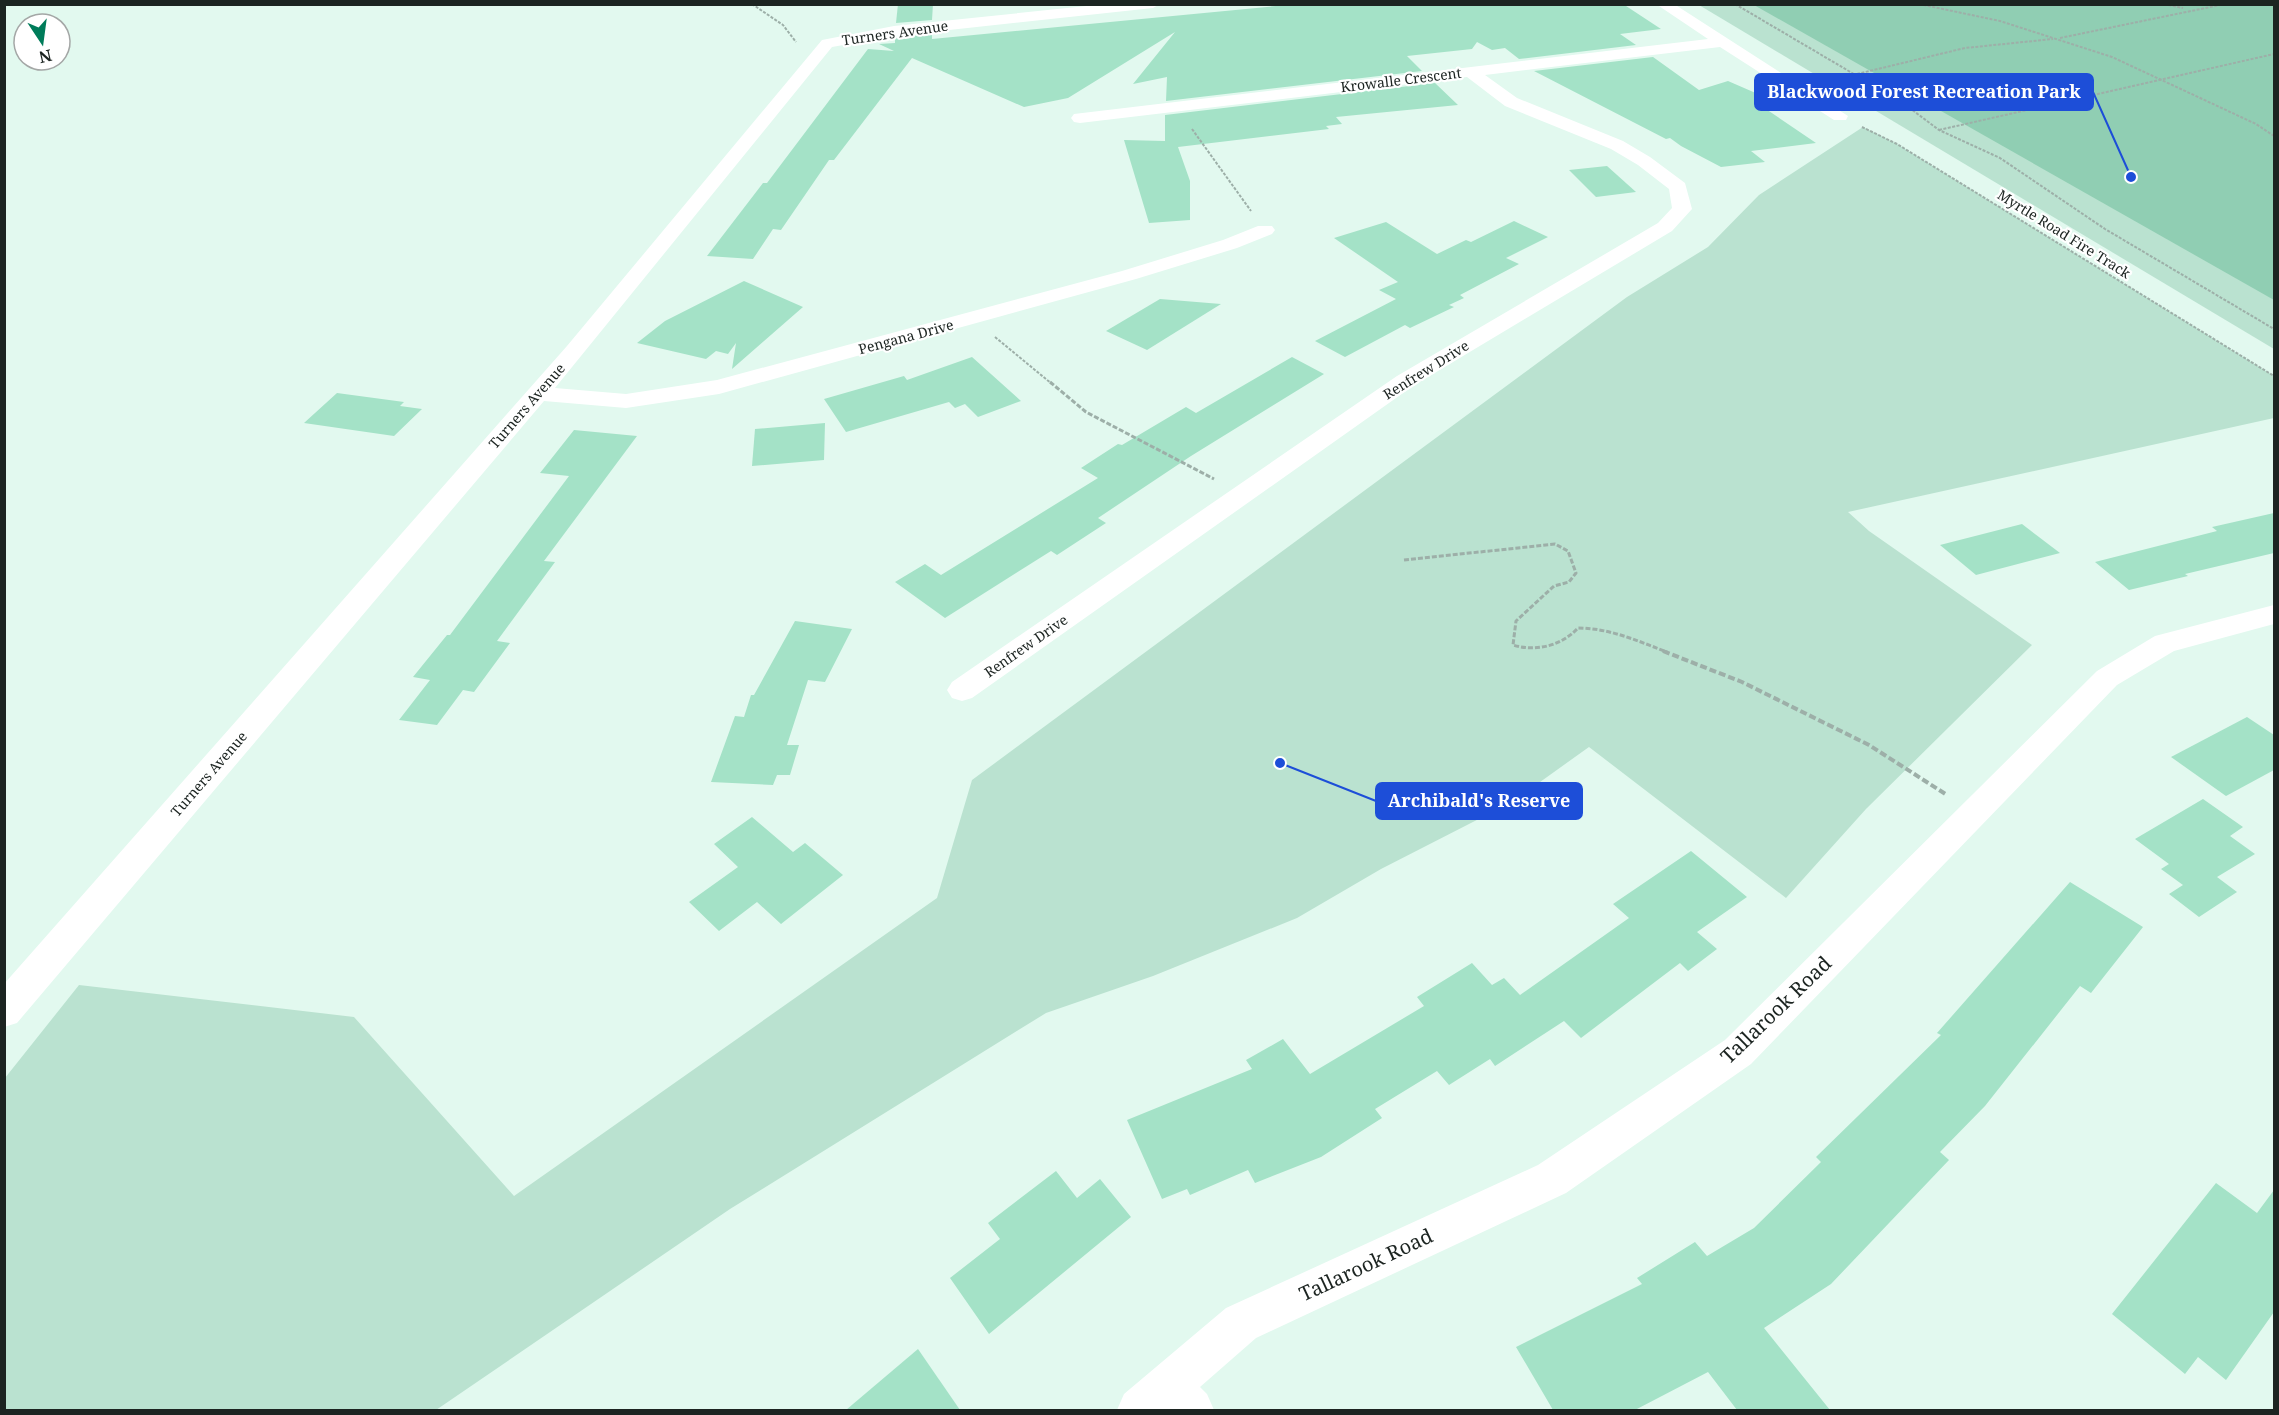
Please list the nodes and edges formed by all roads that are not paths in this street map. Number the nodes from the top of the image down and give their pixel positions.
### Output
1 (1153, 4) edge
2 (1663, 4) edge
3 (1723, 42) junction
4 (1471, 72) junction
5 (1840, 116) road end
6 (1080, 118) dead end
7 (1265, 230) road end
8 (538, 394) junction
9 (2274, 615) edge
10 (962, 690) dead end
11 (4, 1011) edge
12 (1166, 1402) edge

1 - 8 street, Turners Avenue
2 - 3 street
3 - 4 street, Krowalle Crescent
3 - 5 street
4 - 6 street, Krowalle Crescent
4 - 10 street, Renfrew Drive
7 - 8 street, Pengana Drive
8 - 11 street, Turners Avenue
9 - 12 street, Tallarook Road

